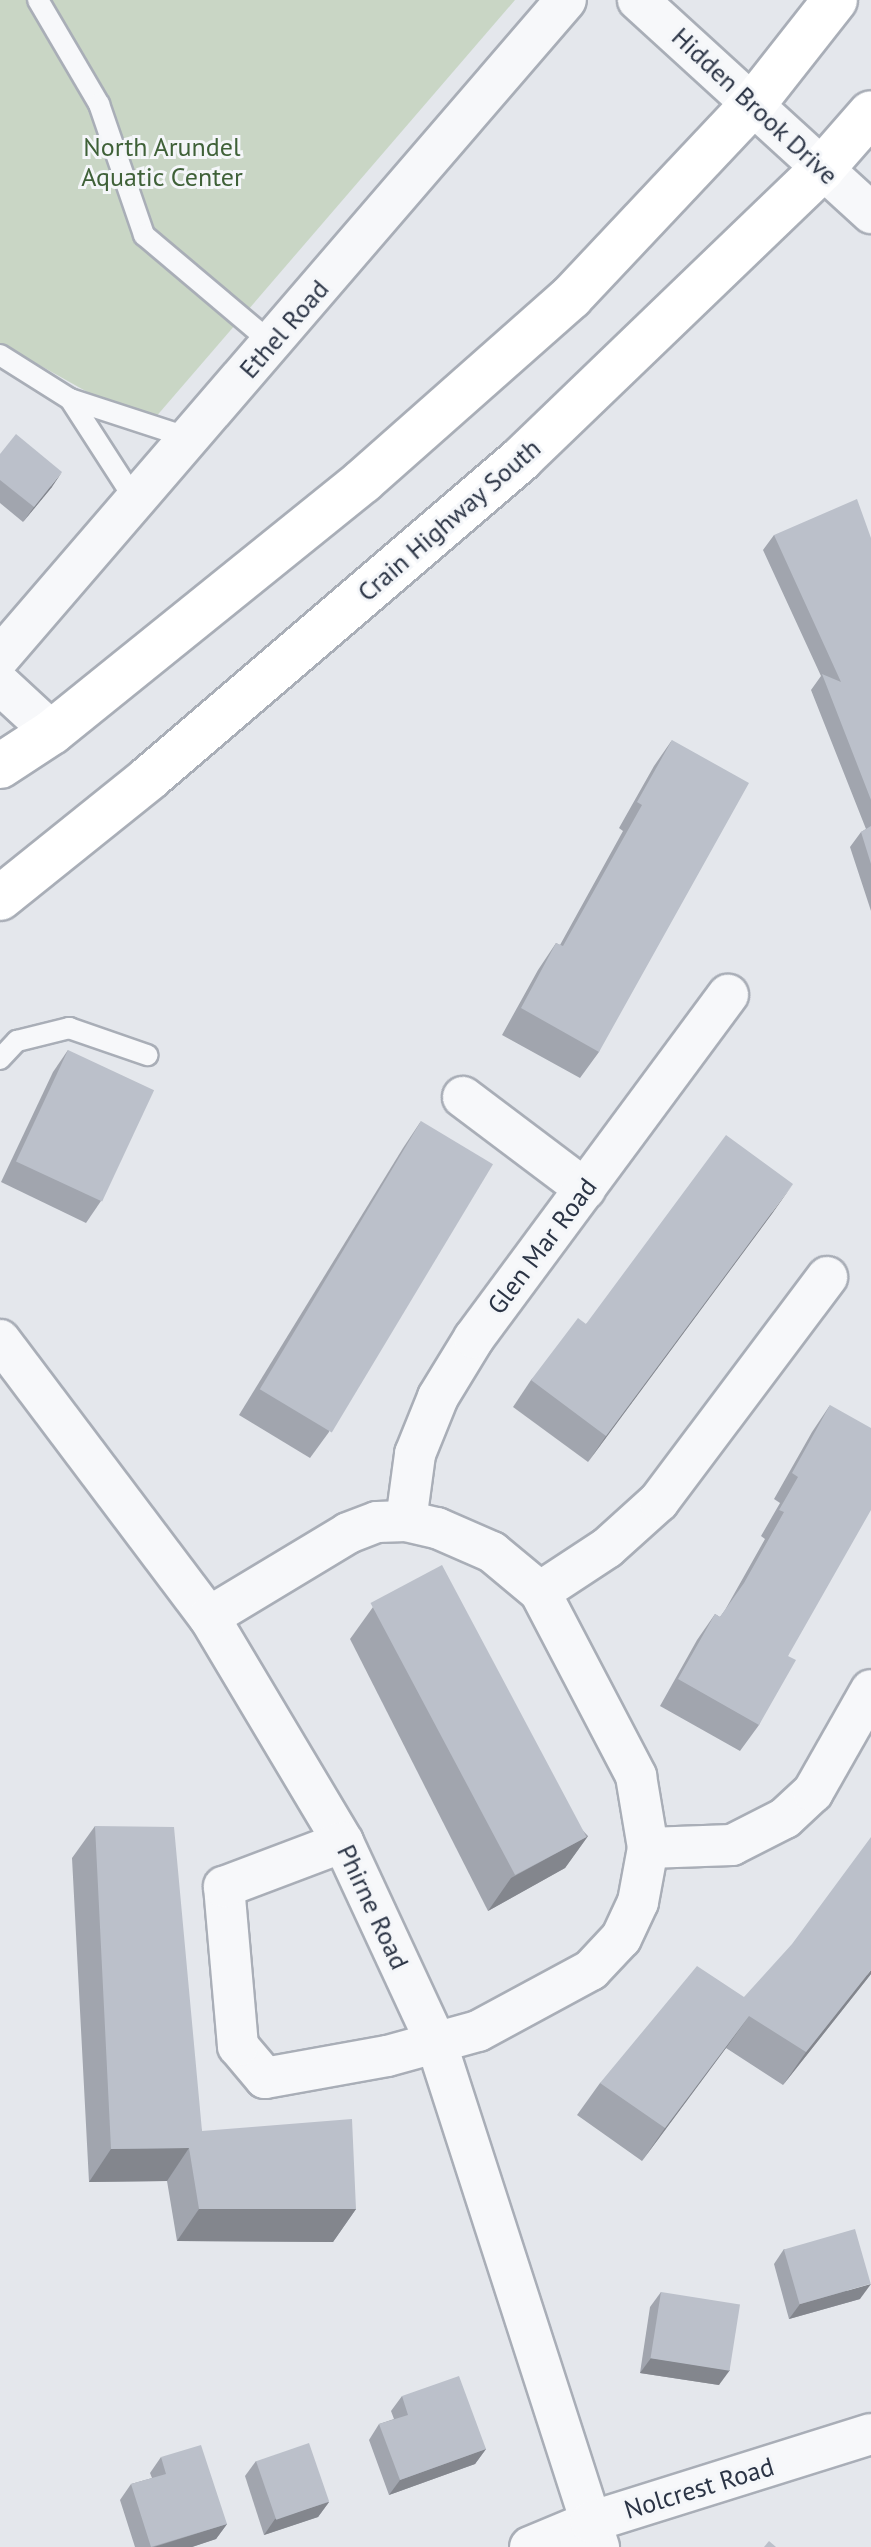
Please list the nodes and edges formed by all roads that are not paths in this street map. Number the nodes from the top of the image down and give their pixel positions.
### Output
1 (38, 0) edge
2 (566, 0) edge
3 (638, 0) edge
4 (835, 0) edge
5 (754, 103) junction
6 (871, 113) edge
7 (822, 169) junction
8 (871, 213) edge
9 (272, 343) junction
10 (0, 355) edge
11 (70, 399) junction
12 (189, 438) junction
13 (135, 500) junction
14 (0, 657) edge
15 (0, 684) edge
16 (52, 732) junction
17 (0, 766) edge
18 (0, 898) edge
19 (728, 995) dead end
20 (147, 1055) dead end
21 (0, 1059) edge
22 (463, 1097) dead end
23 (585, 1189) junction
24 (827, 1277) dead end
25 (0, 1340) edge
26 (406, 1521) junction
27 (540, 1592) junction
28 (209, 1617) junction
29 (871, 1690) edge
30 (343, 1842) junction
31 (648, 1848) junction
32 (436, 2042) junction
33 (871, 2434) edge
34 (594, 2534) edge
35 (530, 2547) edge

1 - 9 lane
2 - 9 street, Ethel Road
3 - 5 street, Hidden Brook Drive
4 - 5 main road
5 - 7 street, Hidden Brook Drive
5 - 16 main road
6 - 7 main road, Crain Highway South
7 - 8 street, Hidden Brook Drive
7 - 18 main road, Crain Highway South
9 - 12 street, Ethel Road
10 - 11 lane
11 - 12 lane
11 - 13 lane
12 - 13 street, Ethel Road
13 - 14 street, Ethel Road
15 - 16 street
16 - 17 main road
19 - 23 street, Glen Mar Road
20 - 21 lane
22 - 23 street
23 - 26 street, Glen Mar Road
24 - 27 street
25 - 28 street, Phirne Road
26 - 27 street
26 - 28 street
27 - 31 street
28 - 30 street, Phirne Road
29 - 31 street
30 - 32 street, Phirne Road
30 - 32 street
31 - 32 street
32 - 34 street, Phirne Road
33 - 34 street, Nolcrest Road
34 - 35 street, Nolcrest Road

